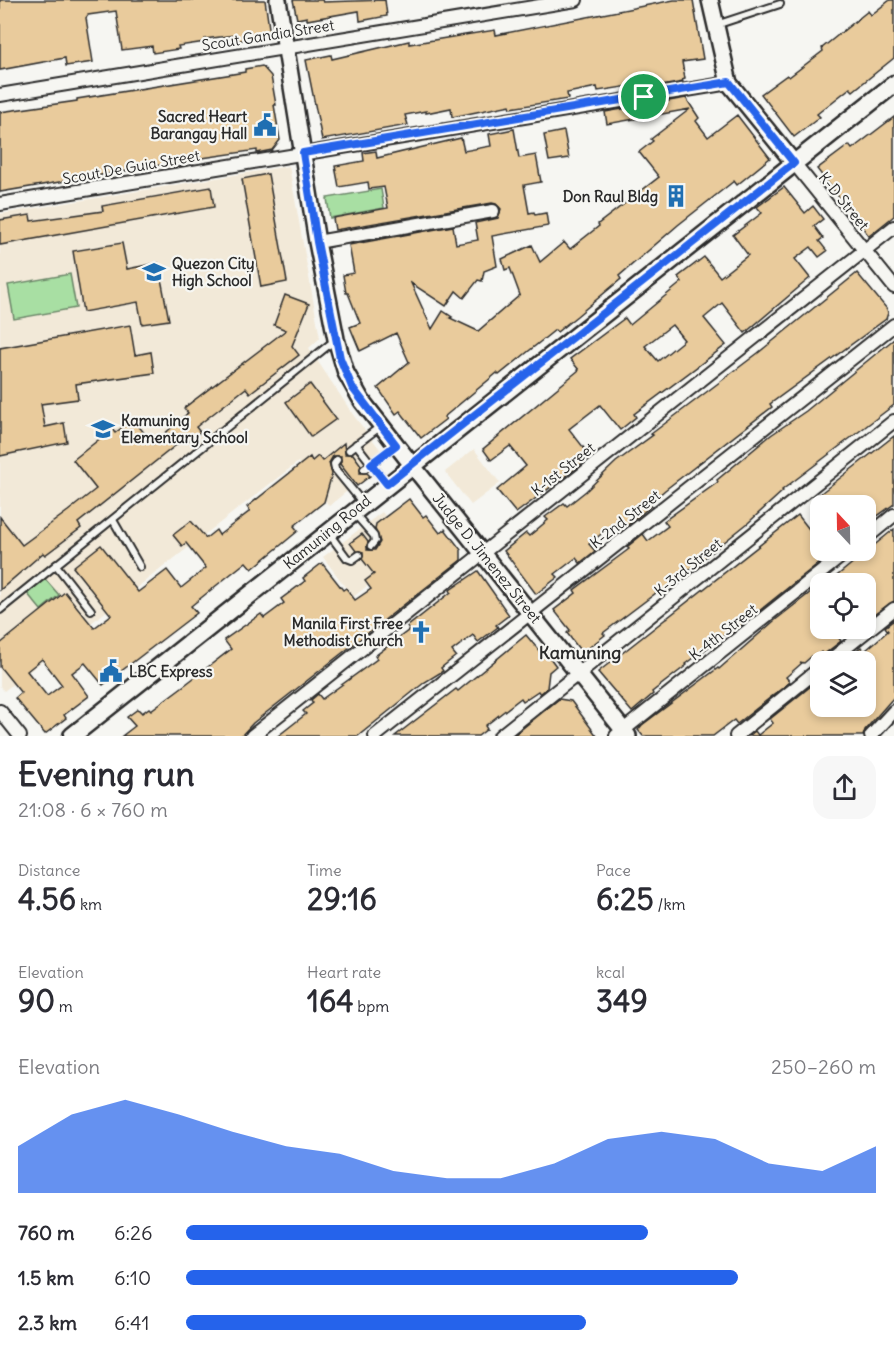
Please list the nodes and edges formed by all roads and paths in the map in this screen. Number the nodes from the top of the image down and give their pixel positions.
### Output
1 (278, 0) edge
2 (576, 0) edge
3 (711, 0) edge
4 (780, 4) dead end
5 (714, 26) junction
6 (287, 47) junction
7 (729, 82) junction
8 (894, 84) edge
9 (0, 95) edge
10 (303, 153) junction
11 (794, 163) junction
12 (0, 204) edge
13 (493, 211) dead end
14 (894, 227) edge
15 (317, 242) junction
16 (865, 250) junction
17 (894, 287) edge
18 (894, 324) edge
19 (336, 339) junction
20 (894, 421) edge
21 (381, 425) junction
22 (356, 444) junction
23 (396, 445) junction
24 (350, 450) dead end
25 (337, 460) dead end
26 (371, 464) junction
27 (412, 465) junction
28 (364, 469) dead end
29 (387, 484) junction
30 (358, 508) junction
31 (894, 515) edge
32 (113, 520) junction
33 (876, 530) edge
34 (328, 532) junction
35 (371, 546) dead end
36 (482, 553) junction
37 (359, 555) dead end
38 (835, 561) edge
39 (56, 565) junction
40 (140, 567) dead end
41 (894, 609) edge
42 (0, 610) edge
43 (90, 610) dead end
44 (531, 613) junction
45 (842, 651) edge
46 (579, 673) junction
47 (810, 676) edge
48 (0, 711) edge
49 (894, 711) edge
50 (622, 734) edge
51 (20, 736) edge
52 (72, 736) edge
53 (252, 736) edge
54 (375, 736) edge
55 (500, 736) edge
56 (736, 736) edge
57 (871, 736) edge

1 - 6 street, Judge D. Jimenez Street
2 - 6 street, Scout Gandia Street
3 - 5 street
4 - 5 lane
5 - 7 street
6 - 9 street, Scout Gandia Street
6 - 10 street, Judge D. Jimenez Street
7 - 10 street, Scout De Guia Street
7 - 11 street
8 - 11 main road, Kamuning Road
10 - 12 street, Scout De Guia Street
10 - 15 street, Judge D. Jimenez Street
11 - 16 street, K-D Street
11 - 27 main road, Kamuning Road
13 - 15 street
14 - 16 street, K-1st Street
15 - 19 street, Judge D. Jimenez Street
16 - 17 street, K-D Street
16 - 36 street, K-1st Street
18 - 44 street, K-2nd Street
19 - 21 street, Judge D. Jimenez Street
19 - 32 lane
20 - 46 street, K-3rd Street
21 - 22 lane
21 - 23 street, Judge D. Jimenez Street
22 - 24 lane
22 - 26 lane
23 - 26 lane
23 - 27 street, Judge D. Jimenez Street
25 - 30 lane
26 - 28 lane
26 - 29 lane
27 - 29 main road, Kamuning Road
27 - 36 street, Judge D. Jimenez Street
29 - 30 main road, Kamuning Road
30 - 34 main road, Kamuning Road
30 - 35 lane
31 - 33 street
32 - 39 lane
32 - 40 lane
34 - 37 lane
34 - 52 main road, Kamuning Road
36 - 44 street, Judge D. Jimenez Street
36 - 53 street, K-1st Street
38 - 50 street, K-4th Street
39 - 42 lane
39 - 43 lane
41 - 45 street
44 - 46 street, Judge D. Jimenez Street
44 - 54 street, K-2nd Street
46 - 50 street, Judge D. Jimenez Street
46 - 55 street, K-3rd Street
47 - 56 street
48 - 51 street
49 - 57 street

